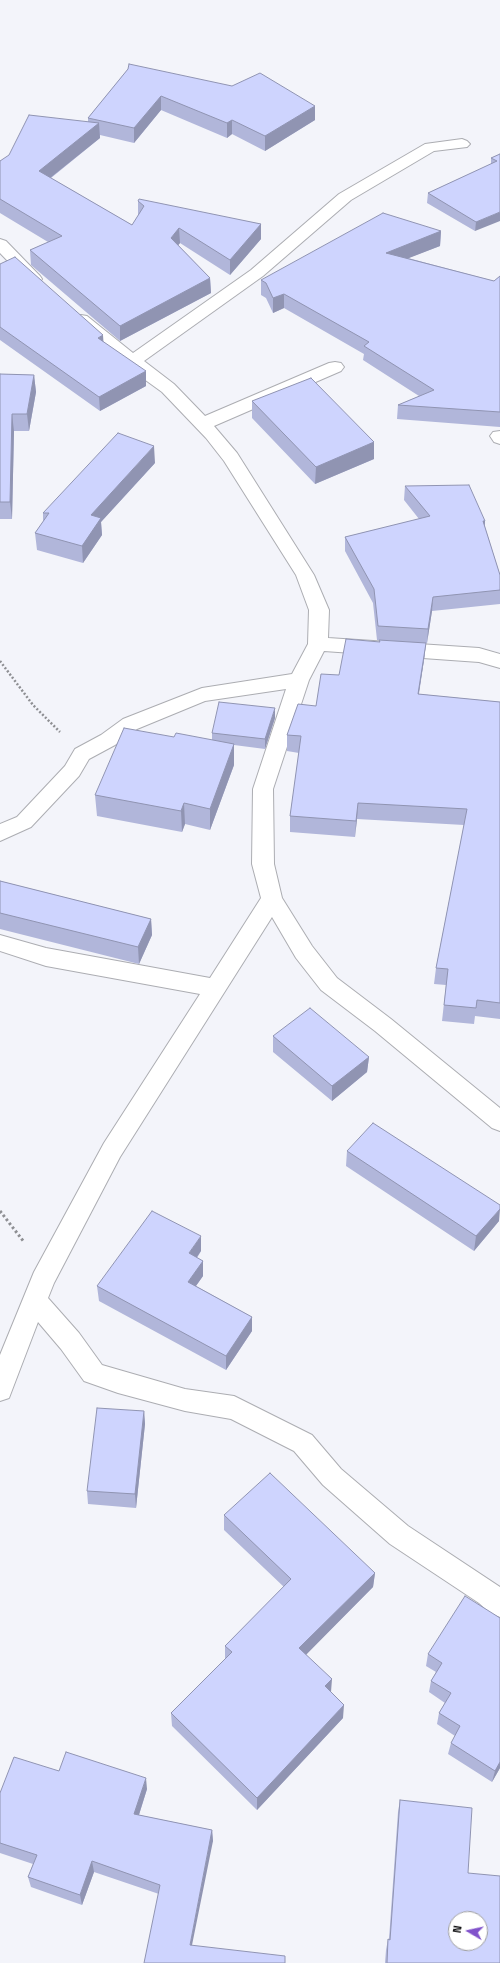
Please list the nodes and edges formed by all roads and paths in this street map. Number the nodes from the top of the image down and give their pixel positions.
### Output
1 (462, 144) dead end
2 (0, 244) edge
3 (47, 290) edge
4 (70, 311) edge
5 (132, 362) junction
6 (335, 366) dead end
7 (203, 424) junction
8 (318, 644) junction
9 (0, 661) edge
10 (500, 661) edge
11 (299, 680) junction
12 (82, 754) junction
13 (0, 833) edge
14 (272, 899) junction
15 (0, 943) edge
16 (216, 988) junction
17 (500, 1121) edge
18 (35, 1301) junction
19 (4, 1363) edge
20 (0, 1390) edge
21 (500, 1604) edge

1 - 5 street
2 - 3 street
4 - 5 street
5 - 7 street
6 - 7 street
7 - 8 street
8 - 10 street
8 - 11 street
9 - 12 path
11 - 12 street
11 - 14 street
12 - 13 street
14 - 16 street
14 - 17 street
15 - 16 street
16 - 18 street
18 - 19 street
18 - 21 street
19 - 20 street

